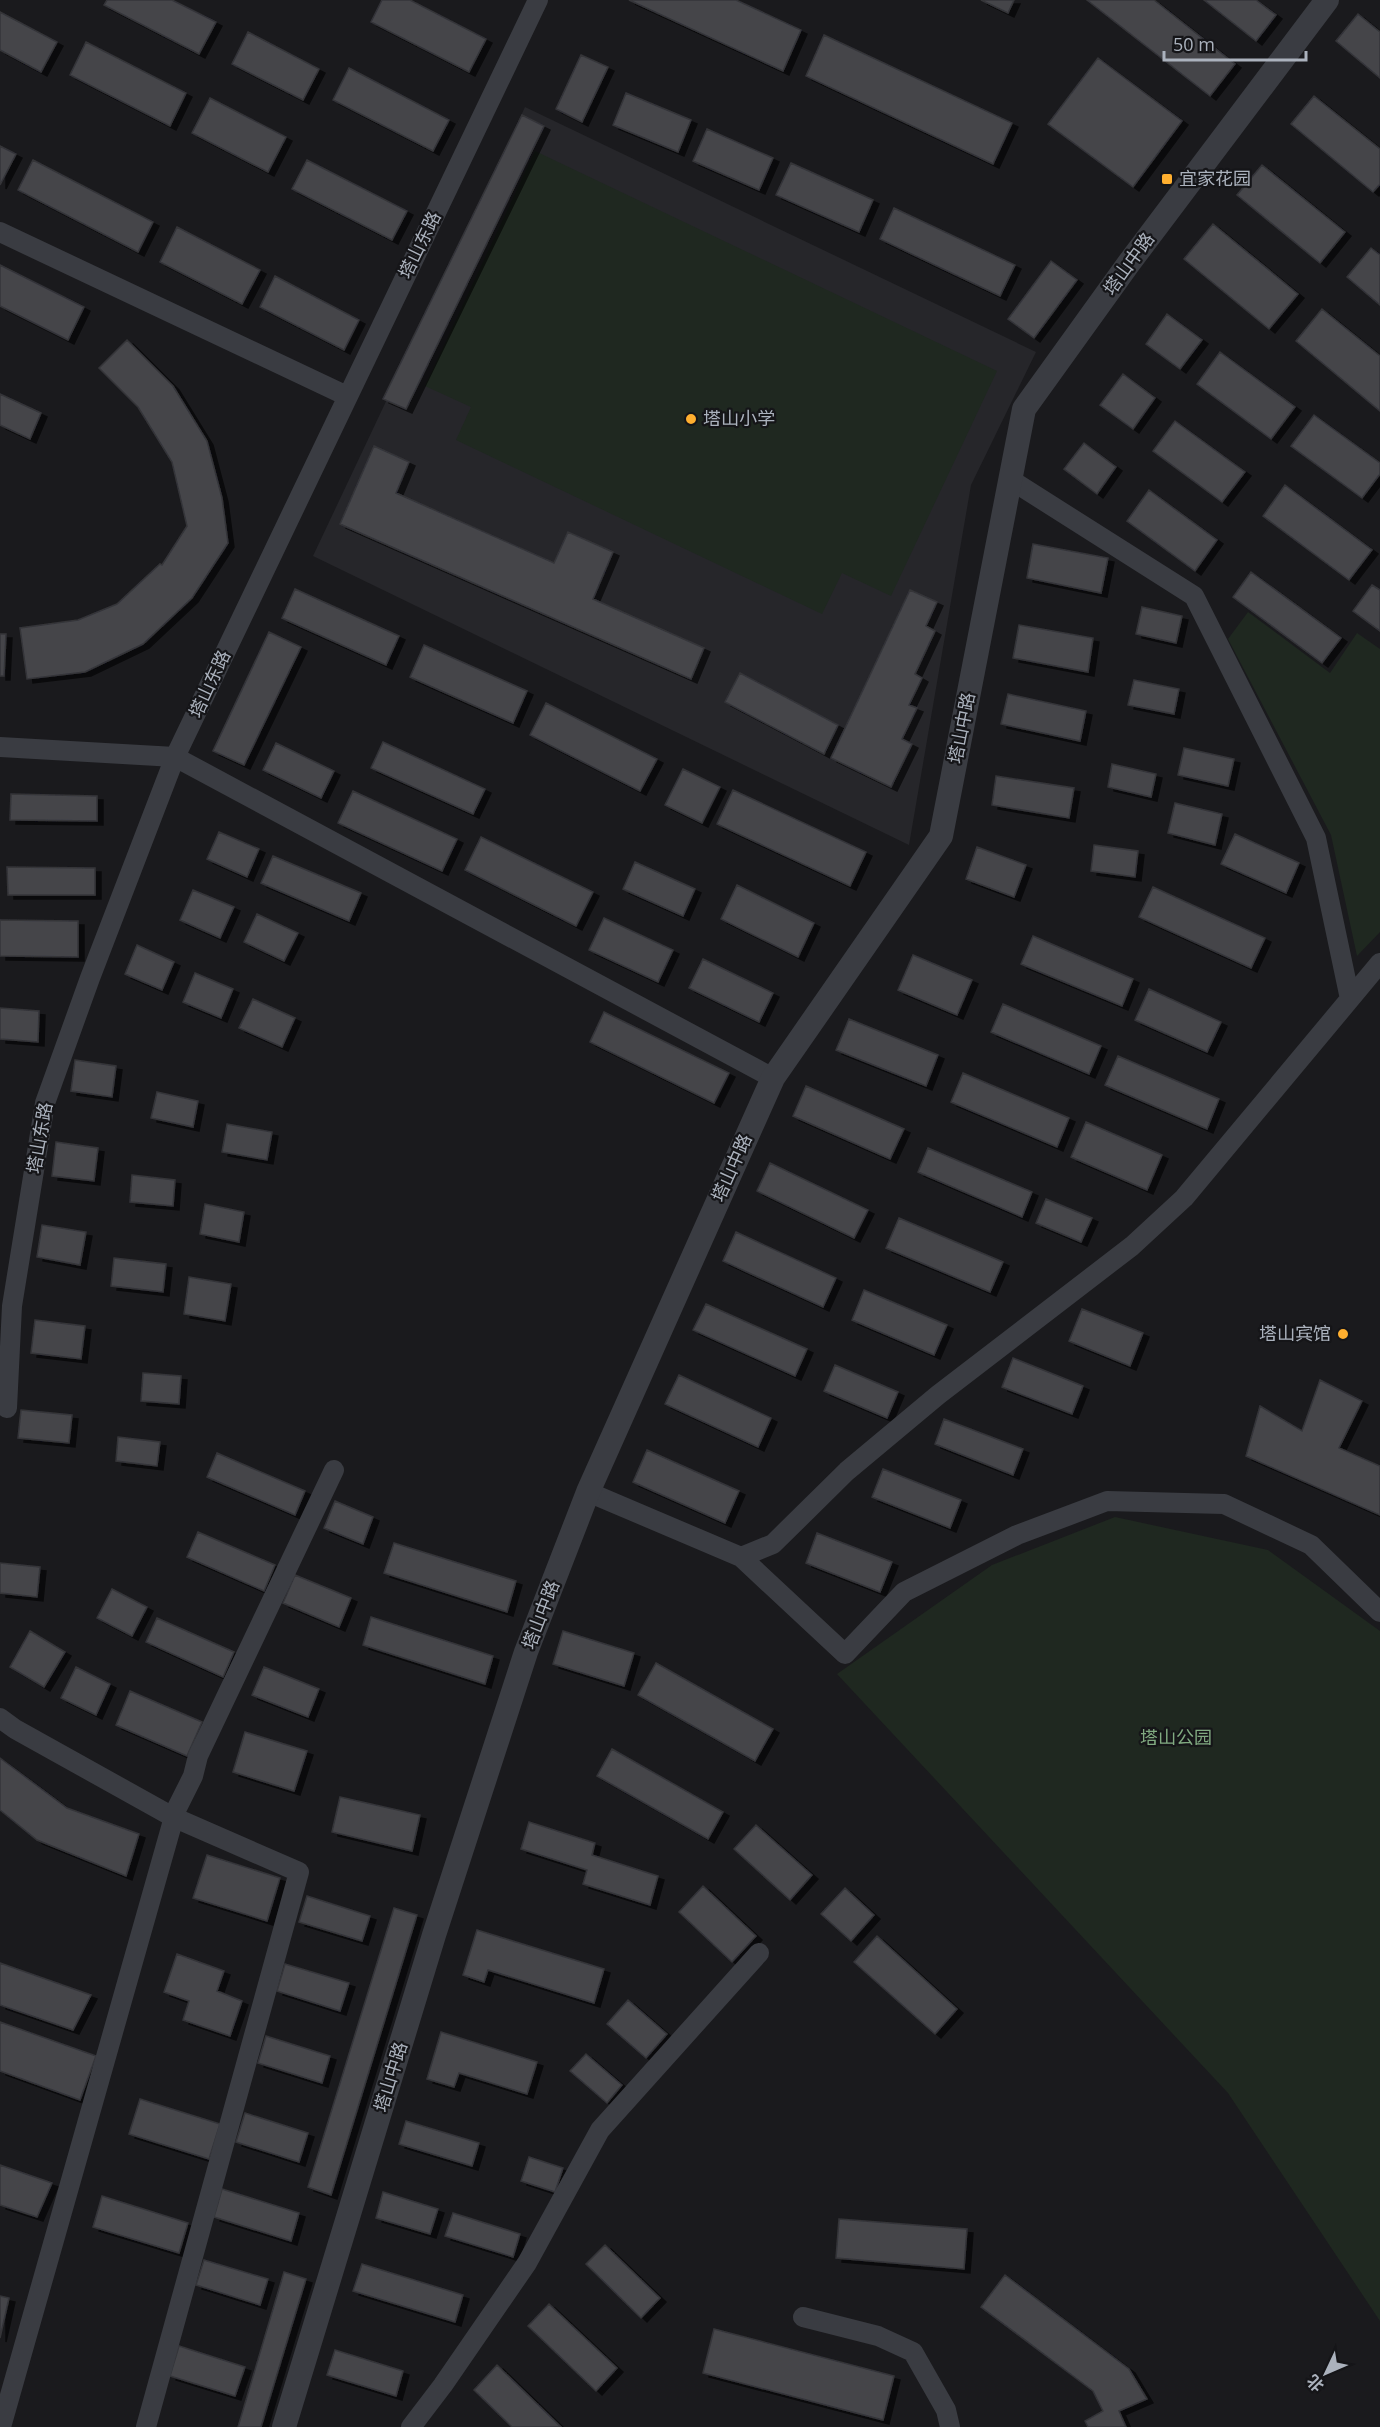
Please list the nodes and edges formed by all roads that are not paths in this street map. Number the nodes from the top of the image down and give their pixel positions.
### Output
1 (538, 0) edge
2 (1327, 0) edge
3 (0, 232) edge
4 (347, 396) junction
5 (1011, 480) junction
6 (0, 747) edge
7 (175, 758) junction
8 (1380, 963) edge
9 (1350, 999) junction
10 (773, 1078) junction
11 (7, 1408) dead end
12 (334, 1470) dead end
13 (588, 1492) junction
14 (741, 1557) junction
15 (1380, 1612) edge
16 (0, 1718) edge
17 (173, 1817) junction
18 (759, 1953) dead end
19 (803, 2317) dead end
20 (1, 2427) edge
21 (146, 2427) edge
22 (285, 2427) edge
23 (411, 2427) edge
24 (950, 2427) edge

1 - 4 street, 塔山东路
2 - 5 street, 塔山中路
3 - 4 street
4 - 7 street, 塔山东路
5 - 9 street
5 - 10 street, 塔山中路
6 - 7 street
7 - 10 street
7 - 11 street, 塔山东路
8 - 9 street
9 - 14 street
10 - 13 street, 塔山中路
12 - 17 street
13 - 14 street
13 - 22 street, 塔山中路
14 - 15 street
16 - 17 street
17 - 20 street
17 - 21 street
18 - 23 street
19 - 24 street

